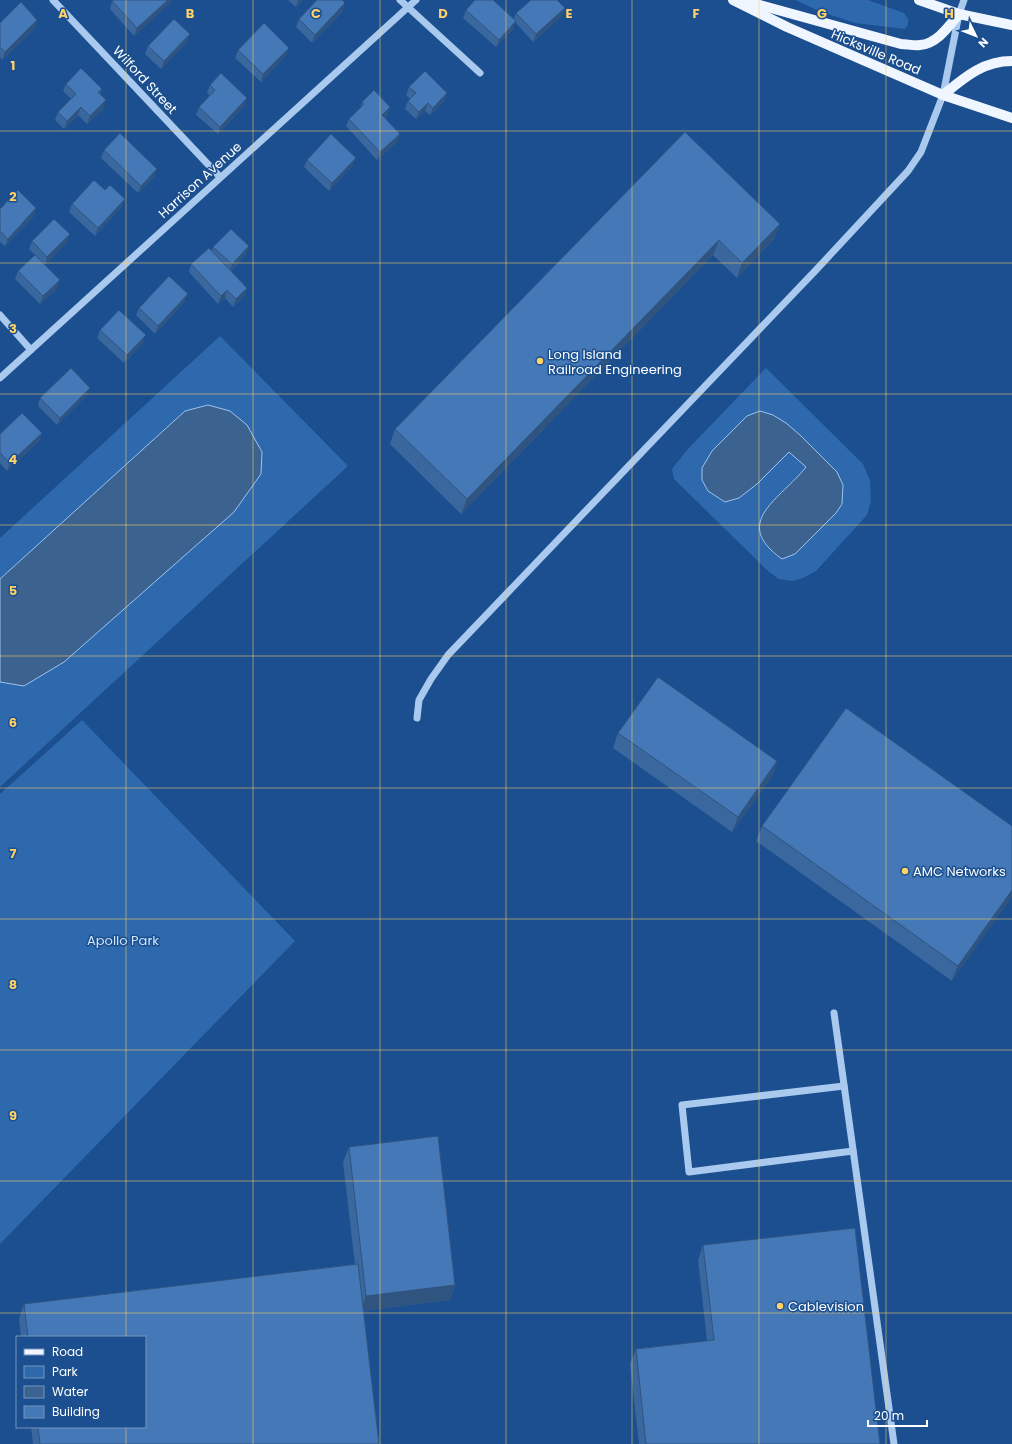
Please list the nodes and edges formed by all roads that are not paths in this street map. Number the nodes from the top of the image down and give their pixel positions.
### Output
1 (53, 0) edge
2 (400, 0) edge
3 (416, 0) edge
4 (734, 0) edge
5 (741, 0) edge
6 (919, 0) edge
7 (964, 0) edge
8 (408, 8) junction
9 (959, 14) junction
10 (1012, 25) edge
11 (1012, 61) edge
12 (480, 73) dead end
13 (943, 95) junction
14 (1012, 118) edge
15 (220, 177) junction
16 (0, 315) edge
17 (31, 350) junction
18 (0, 378) edge
19 (417, 718) dead end
20 (834, 1013) dead end
21 (844, 1086) junction
22 (853, 1151) junction
23 (894, 1444) edge

1 - 15 street, Wilford Street
2 - 8 street
3 - 8 street, Harrison Avenue
4 - 13 main road, Hicksville Road
5 - 9 main road
6 - 9 main road
7 - 9 street
8 - 12 street
8 - 15 street, Harrison Avenue
9 - 10 main road
9 - 13 street
11 - 13 main road
13 - 14 main road, Hicksville Road
13 - 19 street
15 - 17 street, Harrison Avenue
16 - 17 street
17 - 18 street, Harrison Avenue
20 - 21 street
21 - 22 street
21 - 22 street
22 - 23 street

